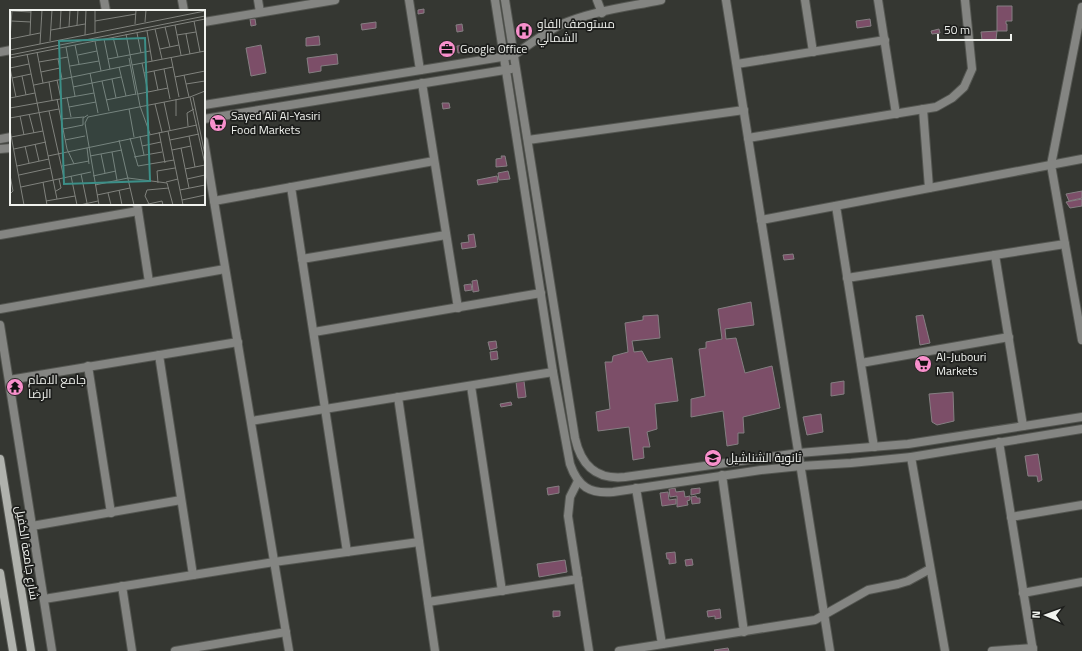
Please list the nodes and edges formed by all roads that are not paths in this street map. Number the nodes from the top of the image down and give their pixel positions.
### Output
1 (104, 0) edge
2 (182, 0) edge
3 (258, 0) edge
4 (335, 0) edge
5 (409, 0) edge
6 (495, 0) edge
7 (505, 0) edge
8 (597, 0) edge
9 (661, 0) edge
10 (726, 0) edge
11 (805, 0) edge
12 (878, 0) edge
13 (965, 0) edge
14 (1082, 7) edge
15 (106, 10) edge
16 (184, 10) edge
17 (260, 12) junction
18 (602, 13) junction
19 (205, 22) edge
20 (885, 40) junction
21 (10, 50) edge
22 (0, 52) edge
23 (813, 52) junction
24 (514, 55) junction
25 (504, 56) junction
26 (737, 64) junction
27 (516, 68) junction
28 (506, 69) junction
29 (420, 70) junction
30 (422, 83) junction
31 (205, 105) edge
32 (923, 109) junction
33 (744, 110) junction
34 (896, 114) junction
35 (205, 119) edge
36 (10, 137) edge
37 (748, 138) junction
38 (0, 139) edge
39 (528, 140) junction
40 (205, 147) edge
41 (10, 148) edge
42 (0, 149) edge
43 (1082, 160) edge
44 (434, 161) junction
45 (1051, 165) junction
46 (291, 187) junction
47 (929, 188) junction
48 (214, 201) junction
49 (836, 206) junction
50 (137, 207) edge
51 (762, 220) junction
52 (0, 234) edge
53 (446, 235) junction
54 (1065, 244) junction
55 (995, 255) junction
56 (302, 258) junction
57 (225, 269) junction
58 (847, 278) junction
59 (149, 282) junction
60 (541, 293) junction
61 (458, 308) junction
62 (0, 309) edge
63 (0, 325) edge
64 (314, 332) junction
65 (1009, 337) junction
66 (1082, 340) edge
67 (238, 342) junction
68 (159, 355) junction
69 (860, 363) junction
70 (88, 366) junction
71 (554, 372) junction
72 (9, 380) junction
73 (471, 386) junction
74 (398, 397) junction
75 (326, 409) junction
76 (1082, 416) edge
77 (251, 421) junction
78 (1024, 426) junction
79 (1082, 429) edge
80 (999, 442) junction
81 (874, 447) junction
82 (799, 453) junction
83 (911, 457) junction
84 (0, 459) edge
85 (801, 466) junction
86 (722, 475) junction
87 (578, 481) junction
88 (636, 488) junction
89 (181, 500) junction
90 (1082, 505) edge
91 (110, 513) junction
92 (1011, 517) junction
93 (32, 526) junction
94 (419, 542) junction
95 (347, 552) junction
96 (274, 562) junction
97 (930, 569) junction
98 (0, 573) edge
99 (193, 575) junction
100 (578, 579) junction
101 (1082, 582) edge
102 (122, 586) junction
103 (502, 591) junction
104 (1023, 593) junction
105 (44, 599) junction
106 (428, 602) junction
107 (825, 615) junction
108 (286, 632) junction
109 (744, 632) junction
110 (662, 644) junction
111 (208, 648) edge
112 (1033, 649) edge
113 (435, 650) edge
114 (12, 651) edge
115 (31, 651) edge
116 (52, 651) edge
117 (132, 651) edge
118 (174, 651) edge
119 (289, 651) edge
120 (426, 651) edge
121 (589, 651) edge
122 (619, 651) edge
123 (830, 651) edge
124 (944, 651) edge
125 (992, 651) edge

1 - 15 street
2 - 16 street
3 - 17 street
4 - 17 street
5 - 29 street
6 - 25 street
7 - 24 street
8 - 18 street
9 - 18 street
10 - 26 street
11 - 23 street
12 - 20 street
13 - 32 street
14 - 45 street
17 - 19 street
18 - 24 street
20 - 23 street
20 - 34 street
21 - 22 street
23 - 26 street
24 - 25 street
24 - 27 street
25 - 28 street
25 - 29 street
26 - 33 street
27 - 28 street
27 - 39 street
28 - 30 street
28 - 60 street
29 - 31 street
30 - 35 street
30 - 44 street
32 - 34 street
32 - 47 street
33 - 37 street
33 - 39 street
34 - 37 street
36 - 38 street
37 - 51 street
39 - 82 street
40 - 48 street
41 - 42 street
43 - 45 street
44 - 46 street
44 - 53 street
45 - 47 street
45 - 54 street
46 - 48 street
46 - 56 street
47 - 49 street
48 - 57 street
49 - 51 street
49 - 58 street
50 - 52 street
50 - 59 street
51 - 82 street
53 - 56 street
53 - 61 street
54 - 55 street
54 - 66 street
55 - 58 street
55 - 65 street
56 - 64 street
57 - 59 street
57 - 67 street
58 - 69 street
59 - 62 street
60 - 61 street
60 - 71 street
61 - 64 street
63 - 72 street
64 - 75 street
65 - 69 street
65 - 78 street
67 - 68 street
67 - 77 street
68 - 70 street
68 - 89 street
69 - 81 street
70 - 72 street
70 - 91 street
71 - 73 street
71 - 87 street
72 - 93 street
73 - 74 street
73 - 103 street
74 - 75 street
74 - 94 street
75 - 77 street
75 - 95 street
76 - 78 street
77 - 96 street
78 - 81 street
79 - 80 street
80 - 83 street
80 - 92 street
81 - 82 street
82 - 85 street
83 - 85 street
83 - 97 street
84 - 115 main road, شارع جامعة الكفيل
85 - 86 street
85 - 107 street
86 - 88 street
86 - 109 street
87 - 88 street
87 - 100 street
88 - 110 street
89 - 91 street
89 - 99 street
90 - 92 street
91 - 93 street
92 - 104 street
93 - 105 street
94 - 95 street
94 - 106 street
95 - 96 street
96 - 99 street
96 - 108 street
97 - 107 street
97 - 124 street
98 - 114 main road
99 - 102 street
100 - 103 street
100 - 121 street
101 - 104 street
102 - 105 street
102 - 117 street
103 - 106 street
104 - 112 street
105 - 116 street
106 - 113 street
107 - 109 street
107 - 123 street
108 - 111 street
108 - 119 street
109 - 110 street
110 - 122 street
111 - 118 street
112 - 125 street
113 - 120 street

